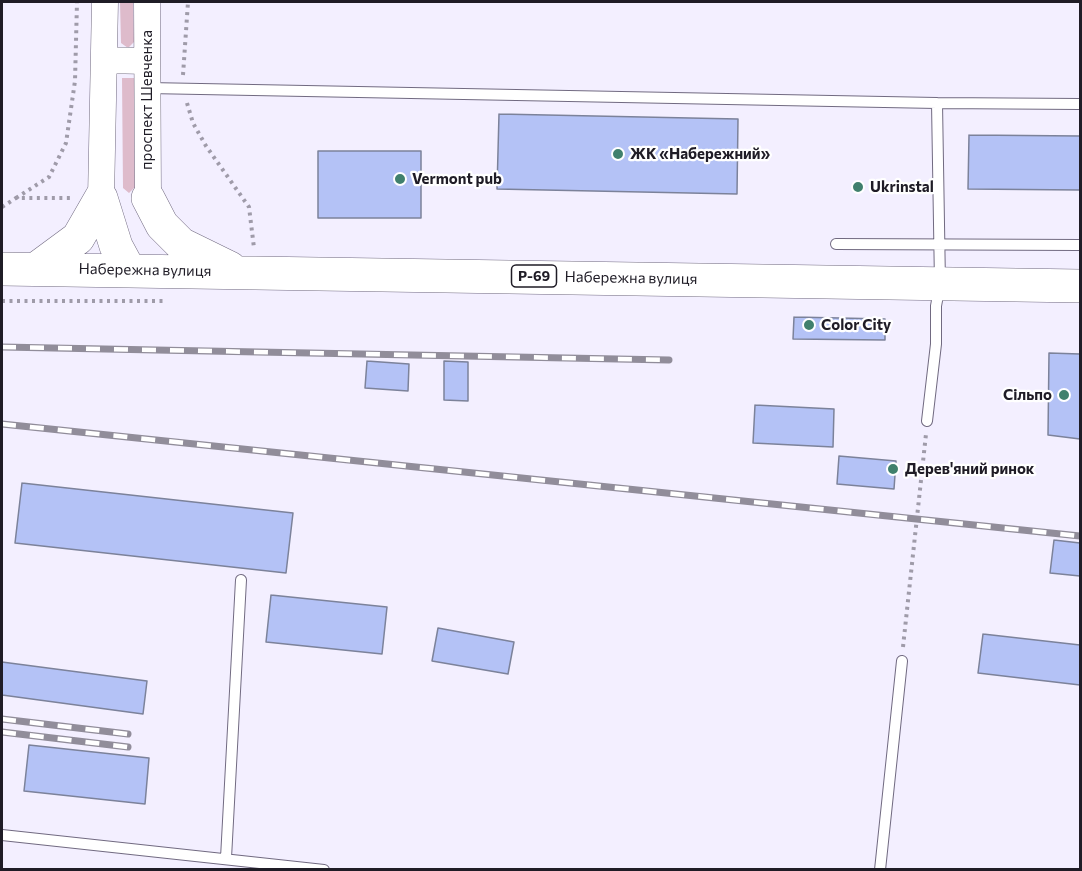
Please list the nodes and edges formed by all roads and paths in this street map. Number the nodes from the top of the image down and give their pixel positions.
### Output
1 (76, 2) edge
2 (105, 2) edge
3 (147, 2) edge
4 (188, 2) edge
5 (104, 60) junction
6 (147, 61) junction
7 (147, 88) junction
8 (182, 88) junction
9 (937, 103) junction
10 (1080, 104) edge
11 (16, 198) junction
12 (90, 198) junction
13 (148, 198) junction
14 (2, 207) edge
15 (836, 244) dead end
16 (939, 244) junction
17 (1080, 245) edge
18 (246, 262) junction
19 (2, 269) edge
20 (36, 269) junction
21 (129, 270) junction
22 (940, 284) junction
23 (1080, 286) edge
24 (2, 301) edge
25 (168, 301) dead end
26 (927, 421) joint
27 (241, 580) dead end
28 (902, 661) joint
29 (2, 835) edge
30 (225, 858) junction
31 (324, 870) edge
32 (880, 870) edge

1 - 11 path
2 - 5 street
3 - 6 street, проспект Шевченка
4 - 8 path
5 - 6 street
5 - 12 street
6 - 7 street, проспект Шевченка
7 - 8 lane
7 - 13 street, проспект Шевченка
8 - 9 lane
8 - 18 path
9 - 10 lane
9 - 16 lane
11 - 12 path
11 - 14 path
12 - 20 main road
12 - 21 main road
13 - 18 main road
13 - 21 main road
15 - 16 lane
16 - 17 lane
16 - 22 lane
18 - 21 main road, Набережна вулиця / Р-69
18 - 22 main road, Набережна вулиця / Р-69
19 - 20 main road, Набережна вулиця / Р-69
20 - 21 main road, Набережна вулиця / Р-69
22 - 23 main road, Набережна вулиця / Р-69
22 - 26 lane
24 - 25 path
26 - 28 path
27 - 30 lane
28 - 32 lane
29 - 30 lane
30 - 31 lane

